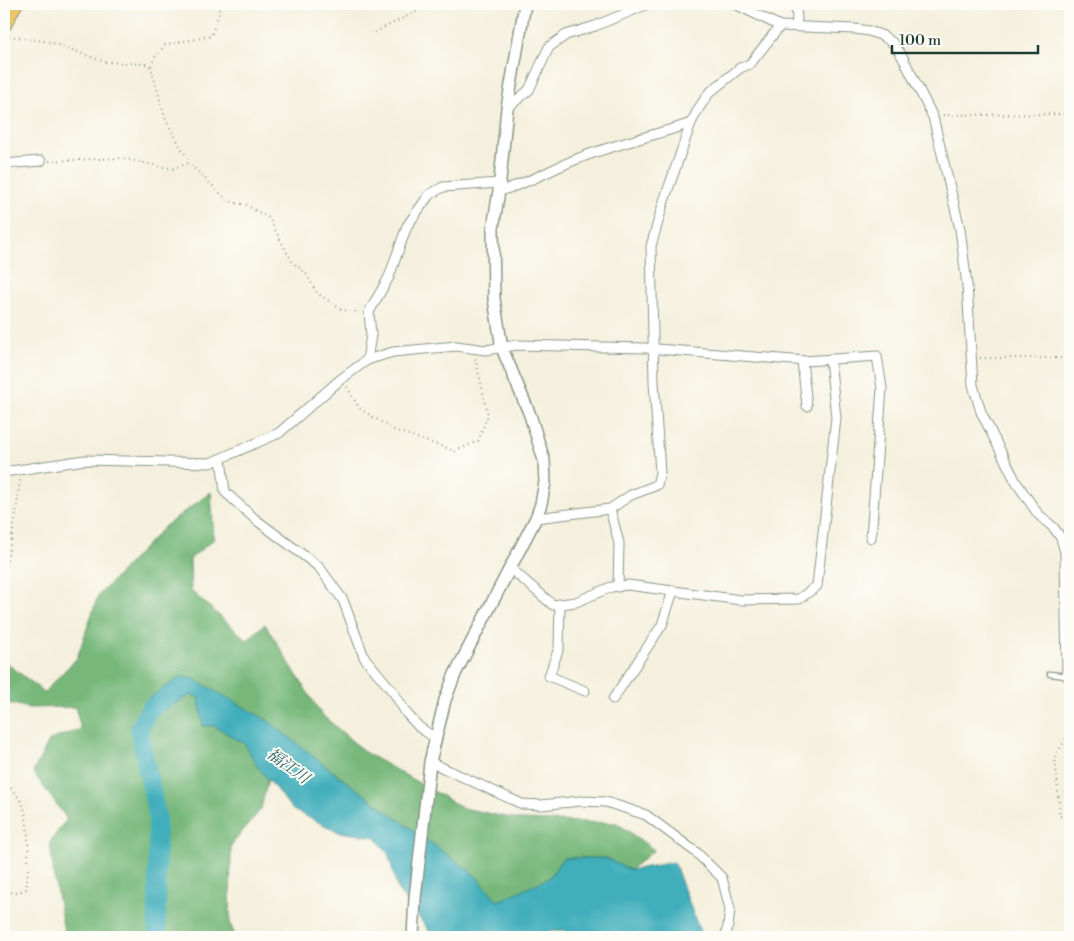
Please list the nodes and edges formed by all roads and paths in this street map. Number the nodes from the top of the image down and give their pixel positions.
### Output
1 (14, 4) edge
2 (216, 4) edge
3 (422, 4) edge
4 (525, 4) edge
5 (648, 4) edge
6 (735, 4) edge
7 (795, 4) edge
8 (4, 25) edge
9 (780, 26) junction
10 (796, 26) junction
11 (375, 32) dead end
12 (4, 36) edge
13 (151, 67) junction
14 (507, 108) junction
15 (1070, 114) edge
16 (933, 116) junction
17 (691, 122) junction
18 (41, 162) joint
19 (189, 163) junction
20 (4, 164) edge
21 (499, 187) junction
22 (369, 312) junction
23 (472, 348) junction
24 (502, 348) junction
25 (653, 350) junction
26 (970, 358) junction
27 (1070, 358) edge
28 (830, 359) junction
29 (367, 360) junction
30 (802, 361) junction
31 (341, 379) junction
32 (806, 406) dead end
33 (221, 459) junction
34 (21, 469) junction
35 (4, 472) edge
36 (610, 509) junction
37 (536, 518) junction
38 (871, 538) dead end
39 (510, 568) junction
40 (4, 575) edge
41 (618, 586) junction
42 (672, 591) junction
43 (1068, 601) edge
44 (560, 604) junction
45 (1050, 674) dead end
46 (1067, 676) junction
47 (585, 691) dead end
48 (614, 699) dead end
49 (435, 738) junction
50 (430, 762) junction
51 (4, 781) edge
52 (1070, 816) edge
53 (4, 892) edge
54 (413, 937) edge
55 (725, 937) edge

1 - 8 main road
2 - 13 path
3 - 11 path
4 - 14 street
5 - 14 street
6 - 9 street
7 - 10 street
9 - 10 street
9 - 17 street
10 - 16 street
12 - 13 path
13 - 19 path
14 - 21 street
15 - 16 path
16 - 26 street
17 - 21 street
17 - 25 street
18 - 19 path
18 - 20 street
19 - 22 path
21 - 22 street
21 - 24 street
22 - 29 street
23 - 24 street
23 - 29 street
23 - 31 path
24 - 25 street
24 - 37 street
25 - 30 street
25 - 36 street
26 - 27 path
26 - 43 street
28 - 30 street
28 - 38 street
28 - 42 street
29 - 31 street
30 - 32 street
31 - 33 street
33 - 34 street
33 - 49 street
34 - 35 street
34 - 40 path
36 - 37 street
36 - 41 street
37 - 39 street
39 - 44 street
39 - 49 street
41 - 42 street
41 - 44 street
42 - 48 street
43 - 46 street
44 - 47 street
45 - 46 lane
46 - 52 path
49 - 50 street
50 - 54 street
50 - 55 street
51 - 53 path

